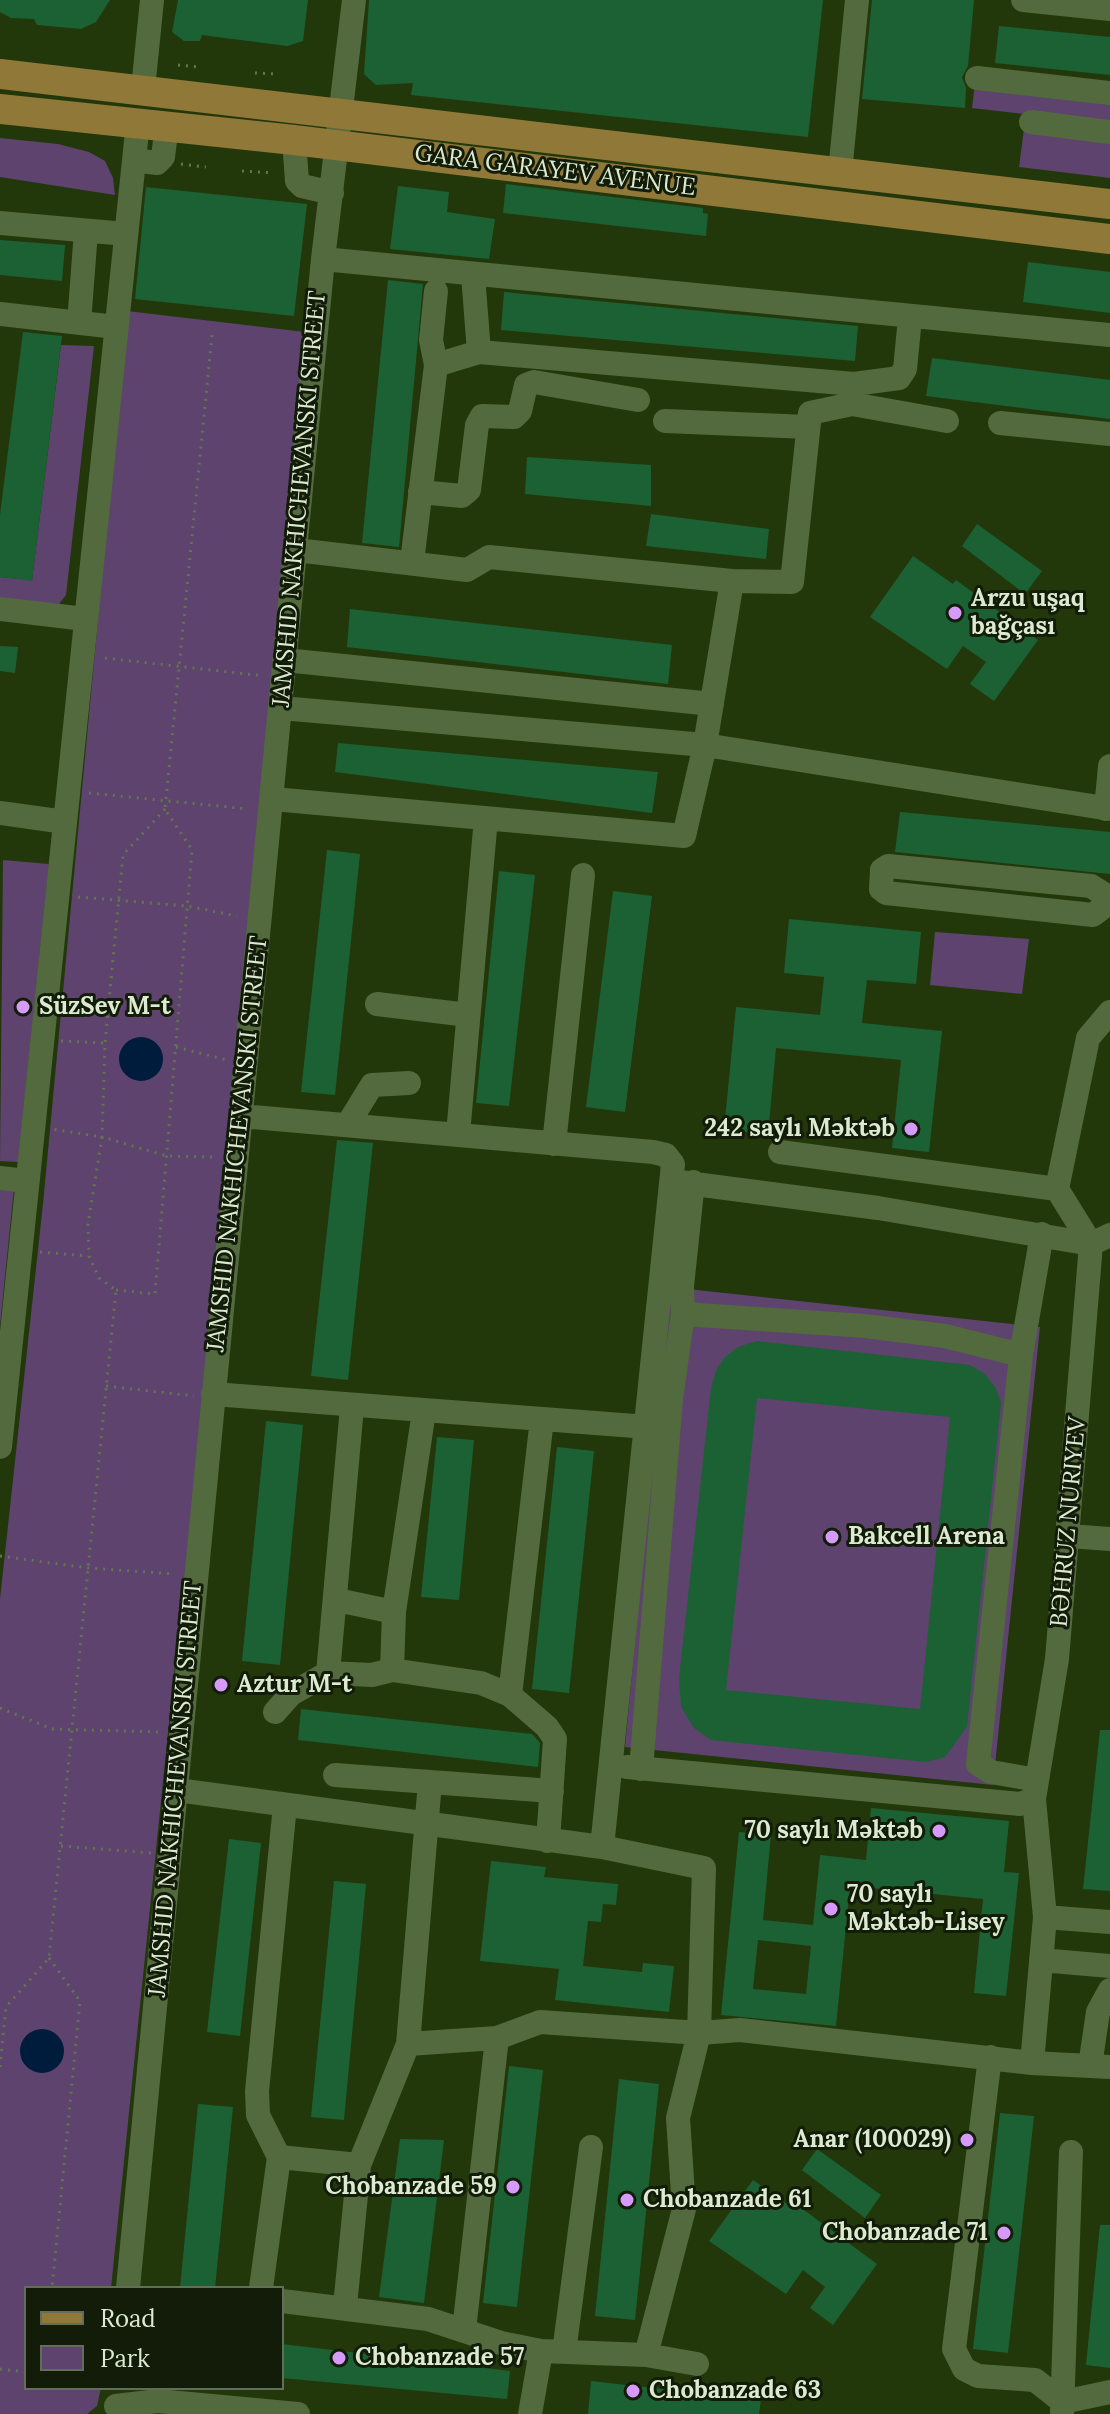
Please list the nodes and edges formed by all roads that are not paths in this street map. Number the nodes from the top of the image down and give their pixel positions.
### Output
1 (152, 0) edge
2 (354, 0) edge
3 (857, 0) edge
4 (1023, 0) edge
5 (1110, 9) edge
6 (0, 74) edge
7 (977, 78) dead end
8 (143, 89) junction
9 (1110, 93) edge
10 (0, 109) edge
11 (342, 112) junction
12 (1031, 122) dead end
13 (153, 124) junction
14 (1110, 132) edge
15 (294, 140) junction
16 (338, 145) junction
17 (840, 172) junction
18 (332, 193) junction
19 (1110, 204) edge
20 (0, 223) edge
21 (86, 231) junction
22 (126, 234) junction
23 (1110, 239) edge
24 (323, 259) junction
25 (473, 275) junction
26 (436, 291) dead end
27 (0, 314) edge
28 (910, 318) junction
29 (79, 323) junction
30 (116, 327) junction
31 (1110, 335) edge
32 (479, 352) junction
33 (436, 365) junction
34 (853, 394) junction
35 (638, 400) dead end
36 (665, 421) dead end
37 (947, 421) dead end
38 (1000, 423) dead end
39 (808, 427) junction
40 (1110, 434) edge
41 (420, 492) junction
42 (296, 550) junction
43 (412, 562) junction
44 (732, 581) junction
45 (0, 609) edge
46 (85, 619) junction
47 (285, 669) junction
48 (712, 704) junction
49 (281, 708) junction
50 (705, 745) junction
51 (1110, 766) edge
52 (273, 805) junction
53 (1108, 809) edge
54 (0, 813) edge
55 (486, 818) junction
56 (65, 822) junction
57 (583, 875) dead end
58 (1110, 900) edge
59 (377, 1004) dead end
60 (1110, 1012) edge
61 (468, 1015) junction
62 (409, 1083) dead end
63 (241, 1116) junction
64 (348, 1124) junction
65 (458, 1134) junction
66 (554, 1144) junction
67 (780, 1152) dead end
68 (0, 1178) edge
69 (27, 1181) junction
70 (682, 1182) junction
71 (1057, 1189) junction
72 (1042, 1234) junction
73 (1100, 1239) edge
74 (683, 1314) junction
75 (1021, 1355) junction
76 (3, 1389) edge
77 (213, 1396) junction
78 (352, 1407) junction
79 (424, 1411) junction
80 (542, 1419) junction
81 (648, 1427) junction
82 (0, 1447) edge
83 (1069, 1536) junction
84 (1110, 1539) edge
85 (337, 1600) junction
86 (394, 1612) junction
87 (392, 1670) junction
88 (328, 1673) junction
89 (510, 1695) junction
90 (275, 1712) dead end
91 (611, 1766) junction
92 (641, 1769) junction
93 (335, 1775) dead end
94 (430, 1782) junction
95 (1035, 1789) junction
96 (177, 1790) junction
97 (552, 1791) junction
98 (285, 1805) junction
99 (427, 1825) junction
100 (548, 1841) junction
101 (602, 1847) junction
102 (1045, 1917) junction
103 (1110, 1922) edge
104 (1041, 1960) junction
105 (1110, 1966) edge
106 (1110, 1990) edge
107 (699, 2033) junction
108 (497, 2038) junction
109 (408, 2044) junction
110 (990, 2057) junction
111 (1032, 2063) junction
112 (1100, 2067) edge
113 (591, 2147) dead end
114 (1071, 2152) dead end
115 (279, 2157) junction
116 (359, 2165) junction
117 (128, 2286) edge
118 (261, 2286) edge
119 (284, 2301) edge
120 (345, 2306) junction
121 (464, 2330) junction
122 (552, 2352) junction
123 (646, 2355) junction
124 (697, 2364) dead end
125 (1110, 2392) edge
126 (117, 2403) edge
127 (219, 2403) edge
128 (1062, 2408) edge
129 (298, 2414) edge
130 (530, 2414) edge

1 - 8 street
2 - 11 street, JAMSHID NAKHICHEVANSKI STREET
3 - 17 street
4 - 5 street
6 - 8 main road, GARA GARAYEV AVENUE
7 - 9 street
8 - 11 main road, GARA GARAYEV AVENUE
10 - 13 main road, GARA GARAYEV AVENUE
11 - 16 street, JAMSHID NAKHICHEVANSKI STREET
11 - 17 main road, GARA GARAYEV AVENUE
12 - 14 street
13 - 15 main road, GARA GARAYEV AVENUE
13 - 22 street
15 - 16 main road, GARA GARAYEV AVENUE
15 - 18 street
16 - 18 street, JAMSHID NAKHICHEVANSKI STREET
16 - 23 main road, GARA GARAYEV AVENUE
17 - 19 main road, GARA GARAYEV AVENUE
18 - 24 street, JAMSHID NAKHICHEVANSKI STREET
20 - 21 street
21 - 22 street
21 - 29 street
22 - 30 street
24 - 25 street
24 - 42 street, JAMSHID NAKHICHEVANSKI STREET
25 - 28 street
25 - 32 street
26 - 33 street
27 - 29 street
28 - 31 street
28 - 34 street
29 - 30 street
30 - 46 street
32 - 33 street
32 - 34 street
33 - 41 street
34 - 37 street
34 - 39 street
35 - 41 street
36 - 39 street
38 - 40 street
39 - 44 street
41 - 43 street
42 - 43 street
42 - 47 street, JAMSHID NAKHICHEVANSKI STREET
43 - 44 street
44 - 48 street
45 - 46 street
46 - 56 street
47 - 48 street
47 - 49 street, JAMSHID NAKHICHEVANSKI STREET
48 - 50 street
49 - 50 street
49 - 52 street, JAMSHID NAKHICHEVANSKI STREET
50 - 53 street
50 - 55 street
51 - 53 street
52 - 55 street
52 - 63 street, JAMSHID NAKHICHEVANSKI STREET
54 - 56 street
55 - 61 street
56 - 69 street
57 - 66 street
58 - 58 street
59 - 61 street
60 - 71 street
61 - 65 street
62 - 64 street
63 - 64 street
63 - 77 street, JAMSHID NAKHICHEVANSKI STREET
64 - 65 street
65 - 66 street
66 - 70 street
67 - 71 street
68 - 69 street
69 - 76 street
70 - 72 street
70 - 74 street
70 - 81 street
71 - 73 street
72 - 73 street
72 - 75 street
73 - 83 street, BƏHRUZ NURIYEV
74 - 75 street
74 - 92 street
75 - 95 street
76 - 82 street
77 - 78 street
77 - 96 street, JAMSHID NAKHICHEVANSKI STREET
78 - 79 street
78 - 85 street
79 - 80 street
79 - 86 street
80 - 81 street
80 - 89 street
81 - 91 street
83 - 84 street
83 - 95 street, BƏHRUZ NURIYEV
85 - 86 street
85 - 88 street
86 - 87 street
87 - 88 street
87 - 89 street
88 - 90 street
89 - 97 street
91 - 92 street
91 - 101 street
92 - 95 street
93 - 94 street
94 - 97 street
94 - 99 street
95 - 102 street, BƏHRUZ NURIYEV
96 - 98 street
96 - 117 street, JAMSHID NAKHICHEVANSKI STREET
97 - 100 street
98 - 99 street
98 - 115 street
99 - 100 street
99 - 109 street
100 - 101 street
101 - 107 street
102 - 103 street
102 - 104 street, BƏHRUZ NURIYEV
104 - 105 street
104 - 111 street, BƏHRUZ NURIYEV
106 - 112 street
107 - 108 street
107 - 110 street
107 - 123 street
108 - 109 street
108 - 121 street
109 - 116 street
110 - 111 street
110 - 128 street
111 - 112 street
113 - 122 street
114 - 128 street
115 - 116 street
115 - 118 street
116 - 120 street
119 - 120 street
120 - 121 street
121 - 122 street
122 - 123 street
122 - 130 street
123 - 124 street
125 - 128 street
126 - 127 street
127 - 129 street

